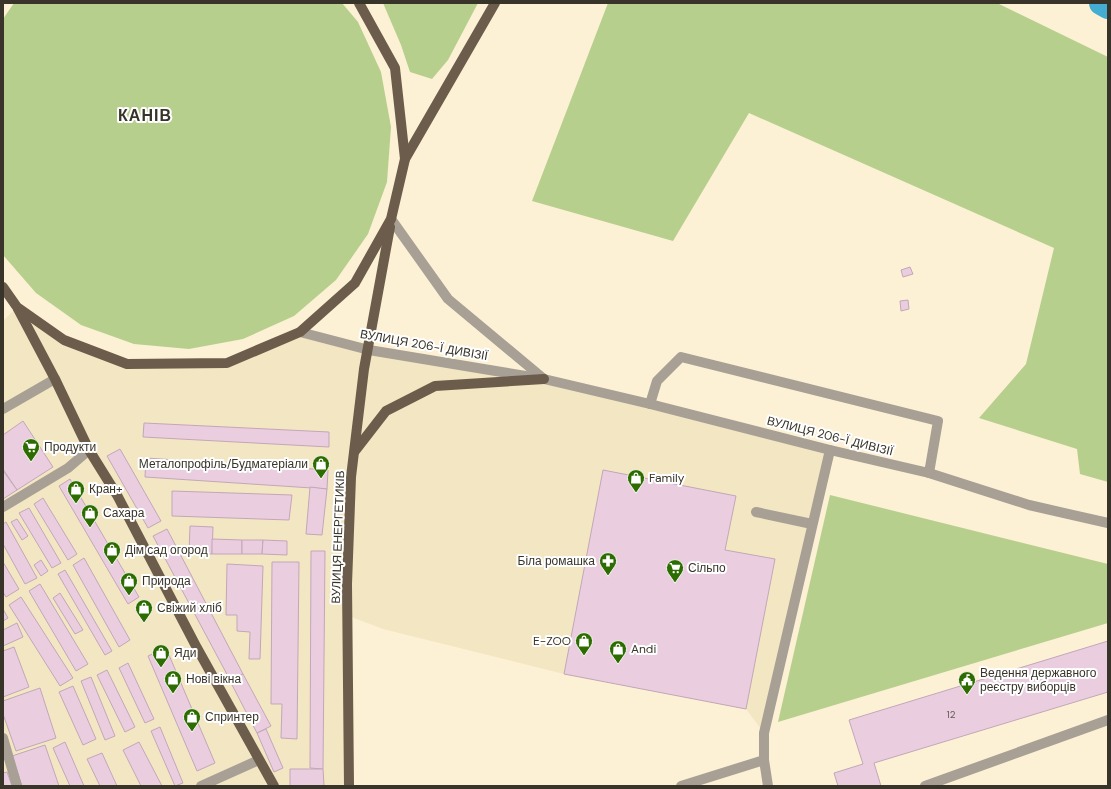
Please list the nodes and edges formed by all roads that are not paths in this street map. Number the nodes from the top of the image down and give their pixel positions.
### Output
1 (359, 3) edge
2 (495, 3) edge
3 (405, 159) junction
4 (391, 219) junction
5 (3, 287) edge
6 (17, 307) junction
7 (300, 332) junction
8 (368, 350) junction
9 (56, 379) junction
10 (544, 379) junction
11 (650, 404) junction
12 (3, 409) edge
13 (89, 450) junction
14 (830, 450) junction
15 (355, 451) junction
16 (929, 473) junction
17 (3, 507) edge
18 (756, 512) dead end
19 (1108, 523) edge
20 (812, 524) junction
21 (1108, 720) edge
22 (3, 738) edge
23 (259, 760) junction
24 (764, 760) junction
25 (17, 786) edge
26 (201, 786) edge
27 (274, 786) edge
28 (349, 786) edge
29 (681, 786) edge
30 (768, 786) edge
31 (925, 786) edge

1 - 3 main road
2 - 3 main road
3 - 4 main road
4 - 7 main road
4 - 8 main road, ВУЛИЦЯ ЕНЕРГЕТИКІВ
4 - 10 street, ВУЛИЦЯ 206-Ї ДИВІЗІЇ
5 - 6 main road
6 - 7 main road
6 - 9 main road
7 - 8 street, ВУЛИЦЯ 206-Ї ДИВІЗІЇ
8 - 10 street, ВУЛИЦЯ 206-Ї ДИВІЗІЇ
8 - 15 main road, ВУЛИЦЯ ЕНЕРГЕТИКІВ
9 - 12 street
9 - 13 main road
10 - 11 street, ВУЛИЦЯ 206-Ї ДИВІЗІЇ
10 - 15 main road
11 - 14 street, ВУЛИЦЯ 206-Ї ДИВІЗІЇ
11 - 16 street
13 - 17 street
13 - 23 main road
14 - 16 street, ВУЛИЦЯ 206-Ї ДИВІЗІЇ
14 - 20 street
15 - 28 main road, ВУЛИЦЯ ЕНЕРГЕТИКІВ
16 - 19 street, ВУЛИЦЯ 206-Ї ДИВІЗІЇ
18 - 20 street
20 - 24 street
21 - 31 street
22 - 25 street
23 - 26 street
23 - 27 main road
24 - 29 street
24 - 30 street

